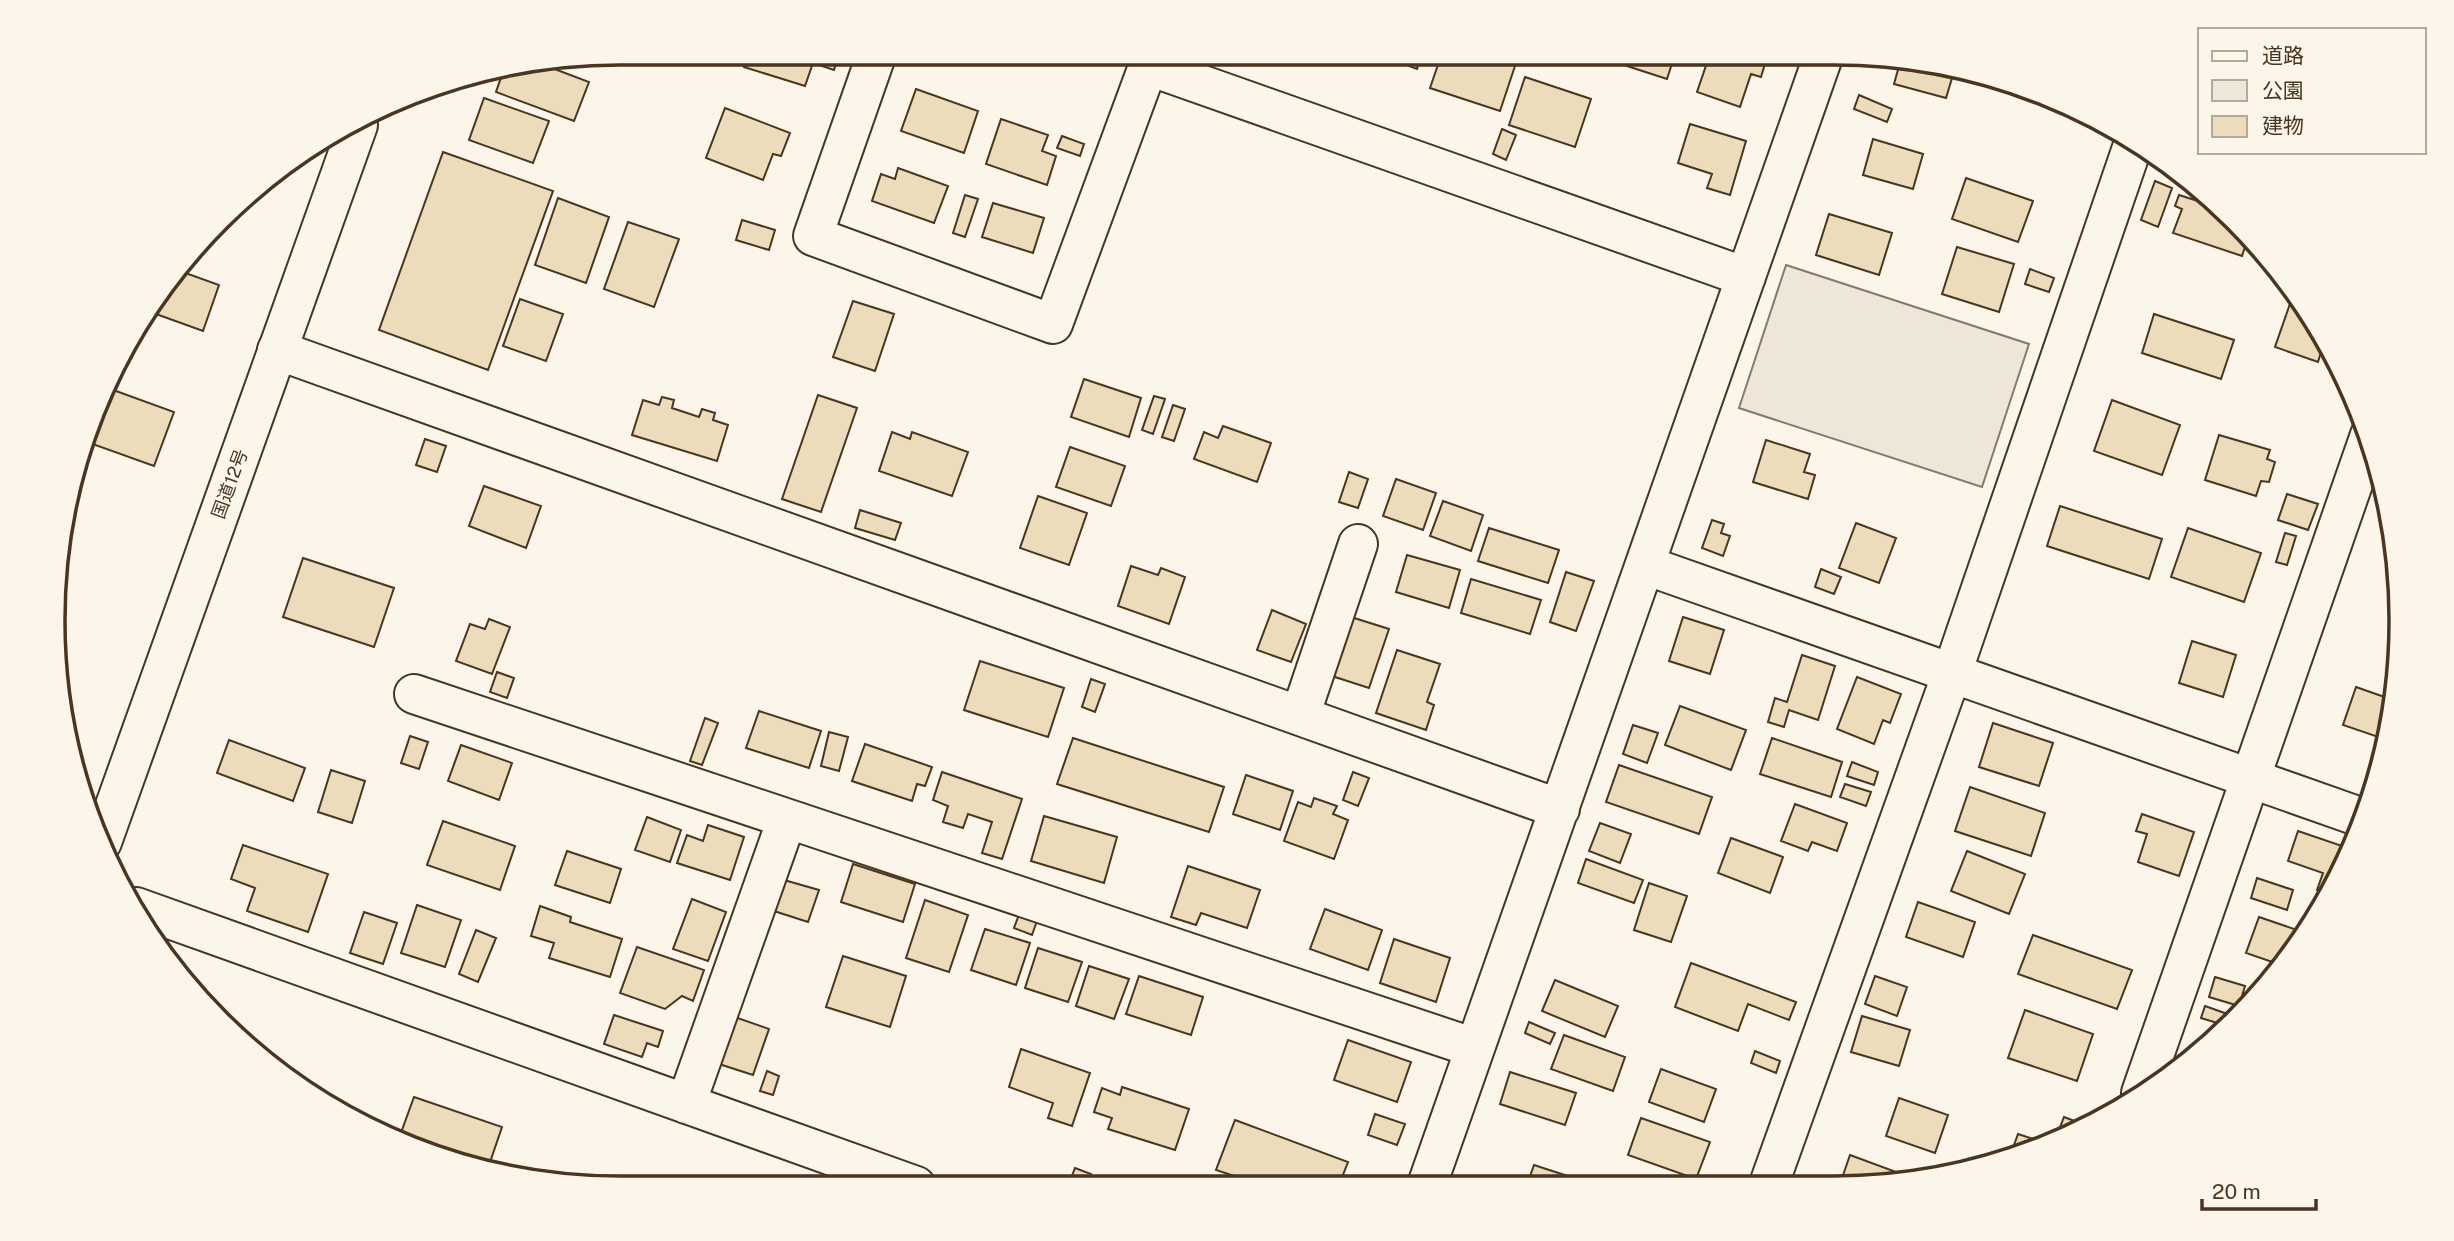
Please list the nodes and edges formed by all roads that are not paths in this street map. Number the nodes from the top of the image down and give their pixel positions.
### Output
1 (873, 65) edge
2 (1149, 65) edge
3 (1165, 65) edge
4 (1820, 65) edge
5 (355, 132) edge
6 (2131, 151) edge
7 (1746, 277) junction
8 (277, 350) junction
9 (2363, 454) edge
10 (1357, 544) dead end
11 (1645, 565) junction
12 (1952, 673) junction
13 (414, 694) dead end
14 (1300, 716) junction
15 (2253, 779) junction
16 (1560, 809) junction
17 (2354, 815) edge
18 (787, 819) junction
19 (106, 831) edge
20 (147, 911) edge
21 (1475, 1048) junction
22 (2145, 1080) edge
23 (686, 1104) junction
24 (888, 1176) edge
25 (1430, 1176) edge
26 (1772, 1176) edge

1 - 2 main road
3 - 7 main road
4 - 7 main road
5 - 8 main road, 国道12号
6 - 12 main road
7 - 11 main road
8 - 14 main road
8 - 19 main road, 国道12号
9 - 15 main road
10 - 14 main road
11 - 12 main road
11 - 16 main road
12 - 15 main road
12 - 26 main road
13 - 18 main road
14 - 16 main road
15 - 17 main road
15 - 22 main road
16 - 21 main road
18 - 21 main road
18 - 23 main road
20 - 23 main road
21 - 25 main road
23 - 24 main road

